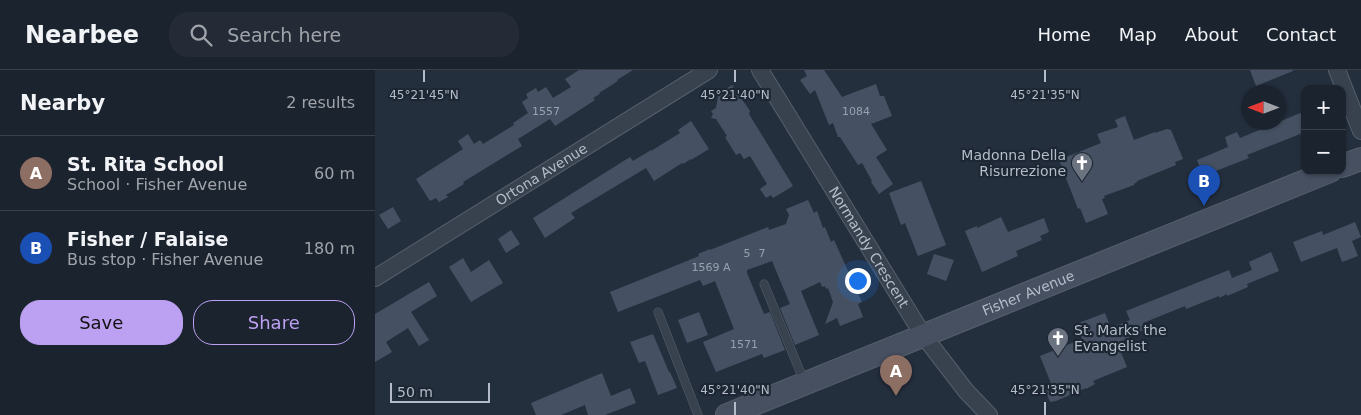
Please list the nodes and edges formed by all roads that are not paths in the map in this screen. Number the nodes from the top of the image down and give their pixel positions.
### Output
1 (709, 70) edge
2 (760, 70) edge
3 (1337, 70) edge
4 (1361, 131) edge
5 (1361, 159) edge
6 (1346, 165) edge
7 (1320, 175) edge
8 (375, 278) edge
9 (764, 284) dead end
10 (658, 312) dead end
11 (923, 335) junction
12 (805, 383) junction
13 (698, 415) edge
14 (727, 415) edge
15 (989, 415) edge

1 - 8 street, Ortona Avenue
2 - 11 street, Normandy Crescent
3 - 4 street
5 - 6 main road
7 - 11 main road, Fisher Avenue
9 - 12 lane
10 - 13 lane
11 - 12 main road, Fisher Avenue
11 - 15 street, Normandy Crescent
12 - 14 main road, Fisher Avenue

